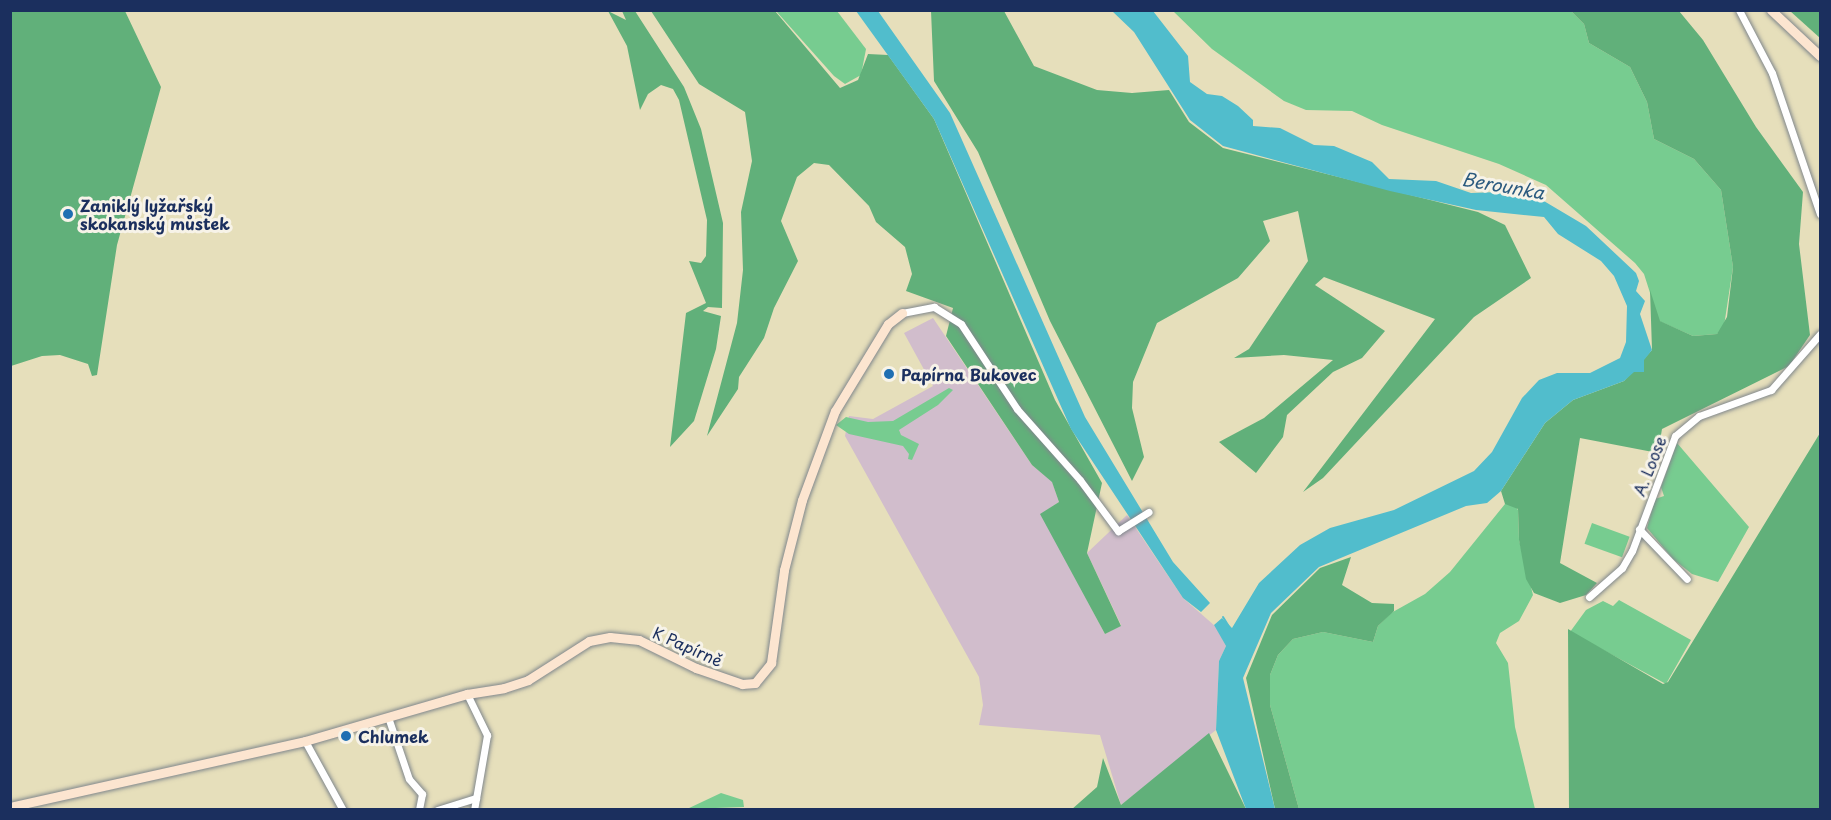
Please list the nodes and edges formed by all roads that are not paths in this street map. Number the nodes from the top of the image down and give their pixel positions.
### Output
1 (1739, 10) edge
2 (1771, 10) edge
3 (1821, 56) edge
4 (1821, 214) edge
5 (902, 313) joint
6 (1821, 334) edge
7 (1149, 512) dead end
8 (1639, 529) junction
9 (1687, 579) dead end
10 (1589, 597) dead end
11 (467, 694) junction
12 (388, 717) junction
13 (305, 741) junction
14 (476, 798) junction
15 (10, 807) edge
16 (343, 810) edge
17 (419, 810) edge
18 (437, 810) edge
19 (474, 810) edge

1 - 4 street
2 - 3 street
5 - 7 street
5 - 11 street, K Papírně
6 - 8 street, A. Loose
8 - 9 street
8 - 10 street, A. Loose
11 - 12 street, K Papírně
11 - 14 street
12 - 13 street, K Papírně
12 - 17 street
13 - 15 street, K Papírně
13 - 16 street
14 - 18 street
14 - 19 street

